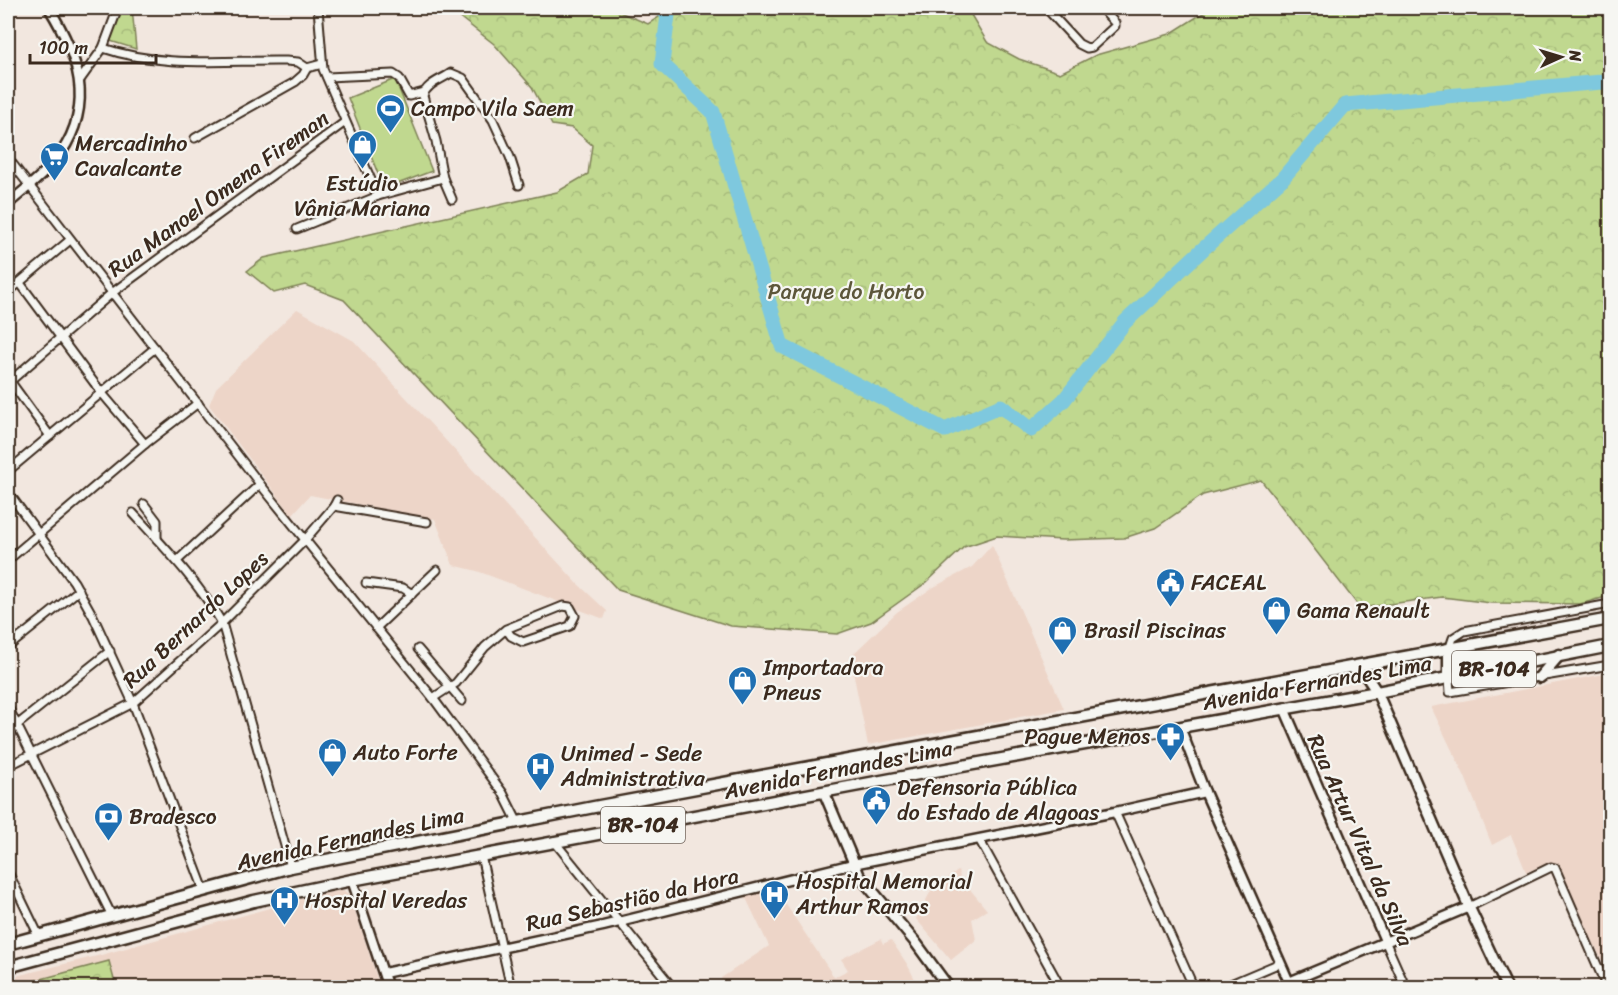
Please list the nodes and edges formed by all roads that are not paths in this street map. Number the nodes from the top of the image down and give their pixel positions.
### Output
1 (49, 8) edge
2 (118, 8) edge
3 (318, 8) edge
4 (1046, 8) edge
5 (1101, 8) edge
6 (103, 48) junction
7 (322, 64) junction
8 (307, 68) junction
9 (327, 77) junction
10 (80, 80) junction
11 (424, 92) junction
12 (345, 122) junction
13 (195, 138) dead end
14 (8, 158) edge
15 (443, 178) junction
16 (29, 185) junction
17 (519, 185) dead end
18 (378, 196) junction
19 (452, 199) dead end
20 (8, 204) edge
21 (297, 229) dead end
22 (70, 240) junction
23 (20, 283) junction
24 (8, 292) edge
25 (112, 293) junction
26 (60, 336) junction
27 (155, 348) junction
28 (9, 382) edge
29 (101, 392) junction
30 (198, 403) junction
31 (50, 436) junction
32 (145, 444) junction
33 (8, 471) edge
34 (260, 484) junction
35 (8, 492) edge
36 (144, 504) dead end
37 (132, 513) dead end
38 (427, 522) dead end
39 (39, 533) junction
40 (157, 539) junction
41 (305, 540) junction
42 (8, 560) edge
43 (177, 561) junction
44 (437, 570) dead end
45 (366, 583) dead end
46 (79, 590) junction
47 (412, 594) junction
48 (1611, 604) edge
49 (1611, 619) edge
50 (222, 623) junction
51 (376, 628) junction
52 (506, 629) junction
53 (1611, 646) edge
54 (8, 647) edge
55 (418, 650) dead end
56 (1449, 650) junction
57 (110, 651) junction
58 (1559, 655) junction
59 (1611, 665) edge
60 (1350, 667) junction
61 (1540, 677) junction
62 (1449, 678) junction
63 (450, 687) junction
64 (1377, 692) junction
65 (433, 698) junction
66 (462, 701) dead end
67 (133, 703) junction
68 (8, 707) edge
69 (1284, 708) junction
70 (17, 725) junction
71 (1180, 727) junction
72 (32, 754) junction
73 (8, 766) edge
74 (824, 792) junction
75 (1205, 792) junction
76 (1115, 812) junction
77 (518, 823) junction
78 (980, 839) junction
79 (554, 841) junction
80 (482, 856) junction
81 (854, 864) junction
82 (291, 867) junction
83 (8, 872) edge
84 (352, 879) junction
85 (204, 890) junction
86 (1469, 907) junction
87 (111, 916) junction
88 (620, 922) junction
89 (39, 936) junction
90 (1386, 943) junction
91 (8, 944) edge
92 (503, 947) junction
93 (1280, 963) junction
94 (8, 967) edge
95 (384, 973) junction
96 (1290, 985) edge
97 (388, 987) edge
98 (511, 987) edge
99 (674, 987) edge
100 (949, 987) edge
101 (1061, 987) edge
102 (1194, 987) edge
103 (1221, 987) edge
104 (1406, 987) edge
105 (1507, 987) edge
106 (1607, 987) edge

1 - 10 street
2 - 6 street
3 - 7 street
4 - 5 street
6 - 8 street
6 - 10 street
7 - 8 street
7 - 9 street
8 - 13 street
9 - 11 street
9 - 12 street
10 - 16 street
11 - 15 street
11 - 17 street
12 - 18 street
12 - 25 street, Rua Manoel Omena Fireman
14 - 16 street
15 - 18 street
15 - 19 street
16 - 20 street
16 - 22 street
18 - 21 street
22 - 23 street
22 - 25 street
23 - 24 street
23 - 26 street
25 - 26 street, Rua Manoel Omena Fireman
25 - 27 street
26 - 28 street, Rua Manoel Omena Fireman
26 - 29 street
27 - 29 street
27 - 30 street
28 - 31 street
29 - 31 street
29 - 32 street
30 - 32 street
30 - 34 street
31 - 33 street
32 - 39 street
34 - 41 street
34 - 43 street
35 - 39 street
36 - 40 street
37 - 40 street
38 - 41 street, Rua Bernardo Lopes
39 - 42 street
39 - 46 street
40 - 43 street
41 - 50 street, Rua Bernardo Lopes
41 - 51 street
43 - 50 street
44 - 47 street
45 - 47 street
46 - 54 street
46 - 57 street
47 - 51 street
48 - 56 street, Avenida Fernandes Lima
49 - 56 highway, Avenida Fernandes Lima / BR-104
50 - 67 street, Rua Bernardo Lopes
50 - 82 street
51 - 65 street
52 - 52 street
52 - 63 street
53 - 58 highway, Avenida Fernandes Lima / BR-104
55 - 63 street
56 - 60 highway, Avenida Fernandes Lima / BR-104
56 - 62 highway
57 - 67 street
57 - 70 street
58 - 61 highway
58 - 62 highway, Avenida Fernandes Lima / BR-104
59 - 61 street, Avenida Fernandes Lima
60 - 64 main road
60 - 77 highway, Avenida Fernandes Lima / BR-104
61 - 62 street, Avenida Fernandes Lima
62 - 64 highway, Avenida Fernandes Lima / BR-104
63 - 65 street
63 - 66 street
64 - 69 highway, Avenida Fernandes Lima / BR-104
64 - 86 main road
65 - 77 street
67 - 72 street, Rua Bernardo Lopes
67 - 85 street
68 - 70 street
69 - 71 highway, Avenida Fernandes Lima / BR-104
69 - 90 street, Rua Artur Vital da Silva
70 - 72 street
71 - 74 highway, Avenida Fernandes Lima / BR-104
71 - 75 street
72 - 73 street, Rua Bernardo Lopes
72 - 87 street
74 - 79 highway, Avenida Fernandes Lima / BR-104
74 - 81 main road
75 - 76 street, Rua Sebastião da Hora
75 - 93 street
76 - 78 street, Rua Sebastião da Hora
76 - 102 street
77 - 82 highway, Avenida Fernandes Lima / BR-104
78 - 81 street, Rua Sebastião da Hora
78 - 101 street
79 - 80 highway, Avenida Fernandes Lima / BR-104
79 - 88 street
80 - 84 highway, Avenida Fernandes Lima / BR-104
80 - 92 street
81 - 88 street, Rua Sebastião da Hora
81 - 100 main road
82 - 85 highway, Avenida Fernandes Lima / BR-104
83 - 89 street
84 - 94 highway, Avenida Fernandes Lima / BR-104
84 - 95 street
85 - 87 highway, Avenida Fernandes Lima / BR-104
86 - 90 street
86 - 105 main road
86 - 106 street
87 - 89 highway, Avenida Fernandes Lima / BR-104
88 - 92 street, Rua Sebastião da Hora
88 - 99 street
89 - 91 highway, Avenida Fernandes Lima / BR-104
90 - 96 street
90 - 104 street, Rua Artur Vital da Silva
92 - 95 street, Rua Sebastião da Hora
92 - 98 street
93 - 96 street
93 - 103 street
95 - 97 street

